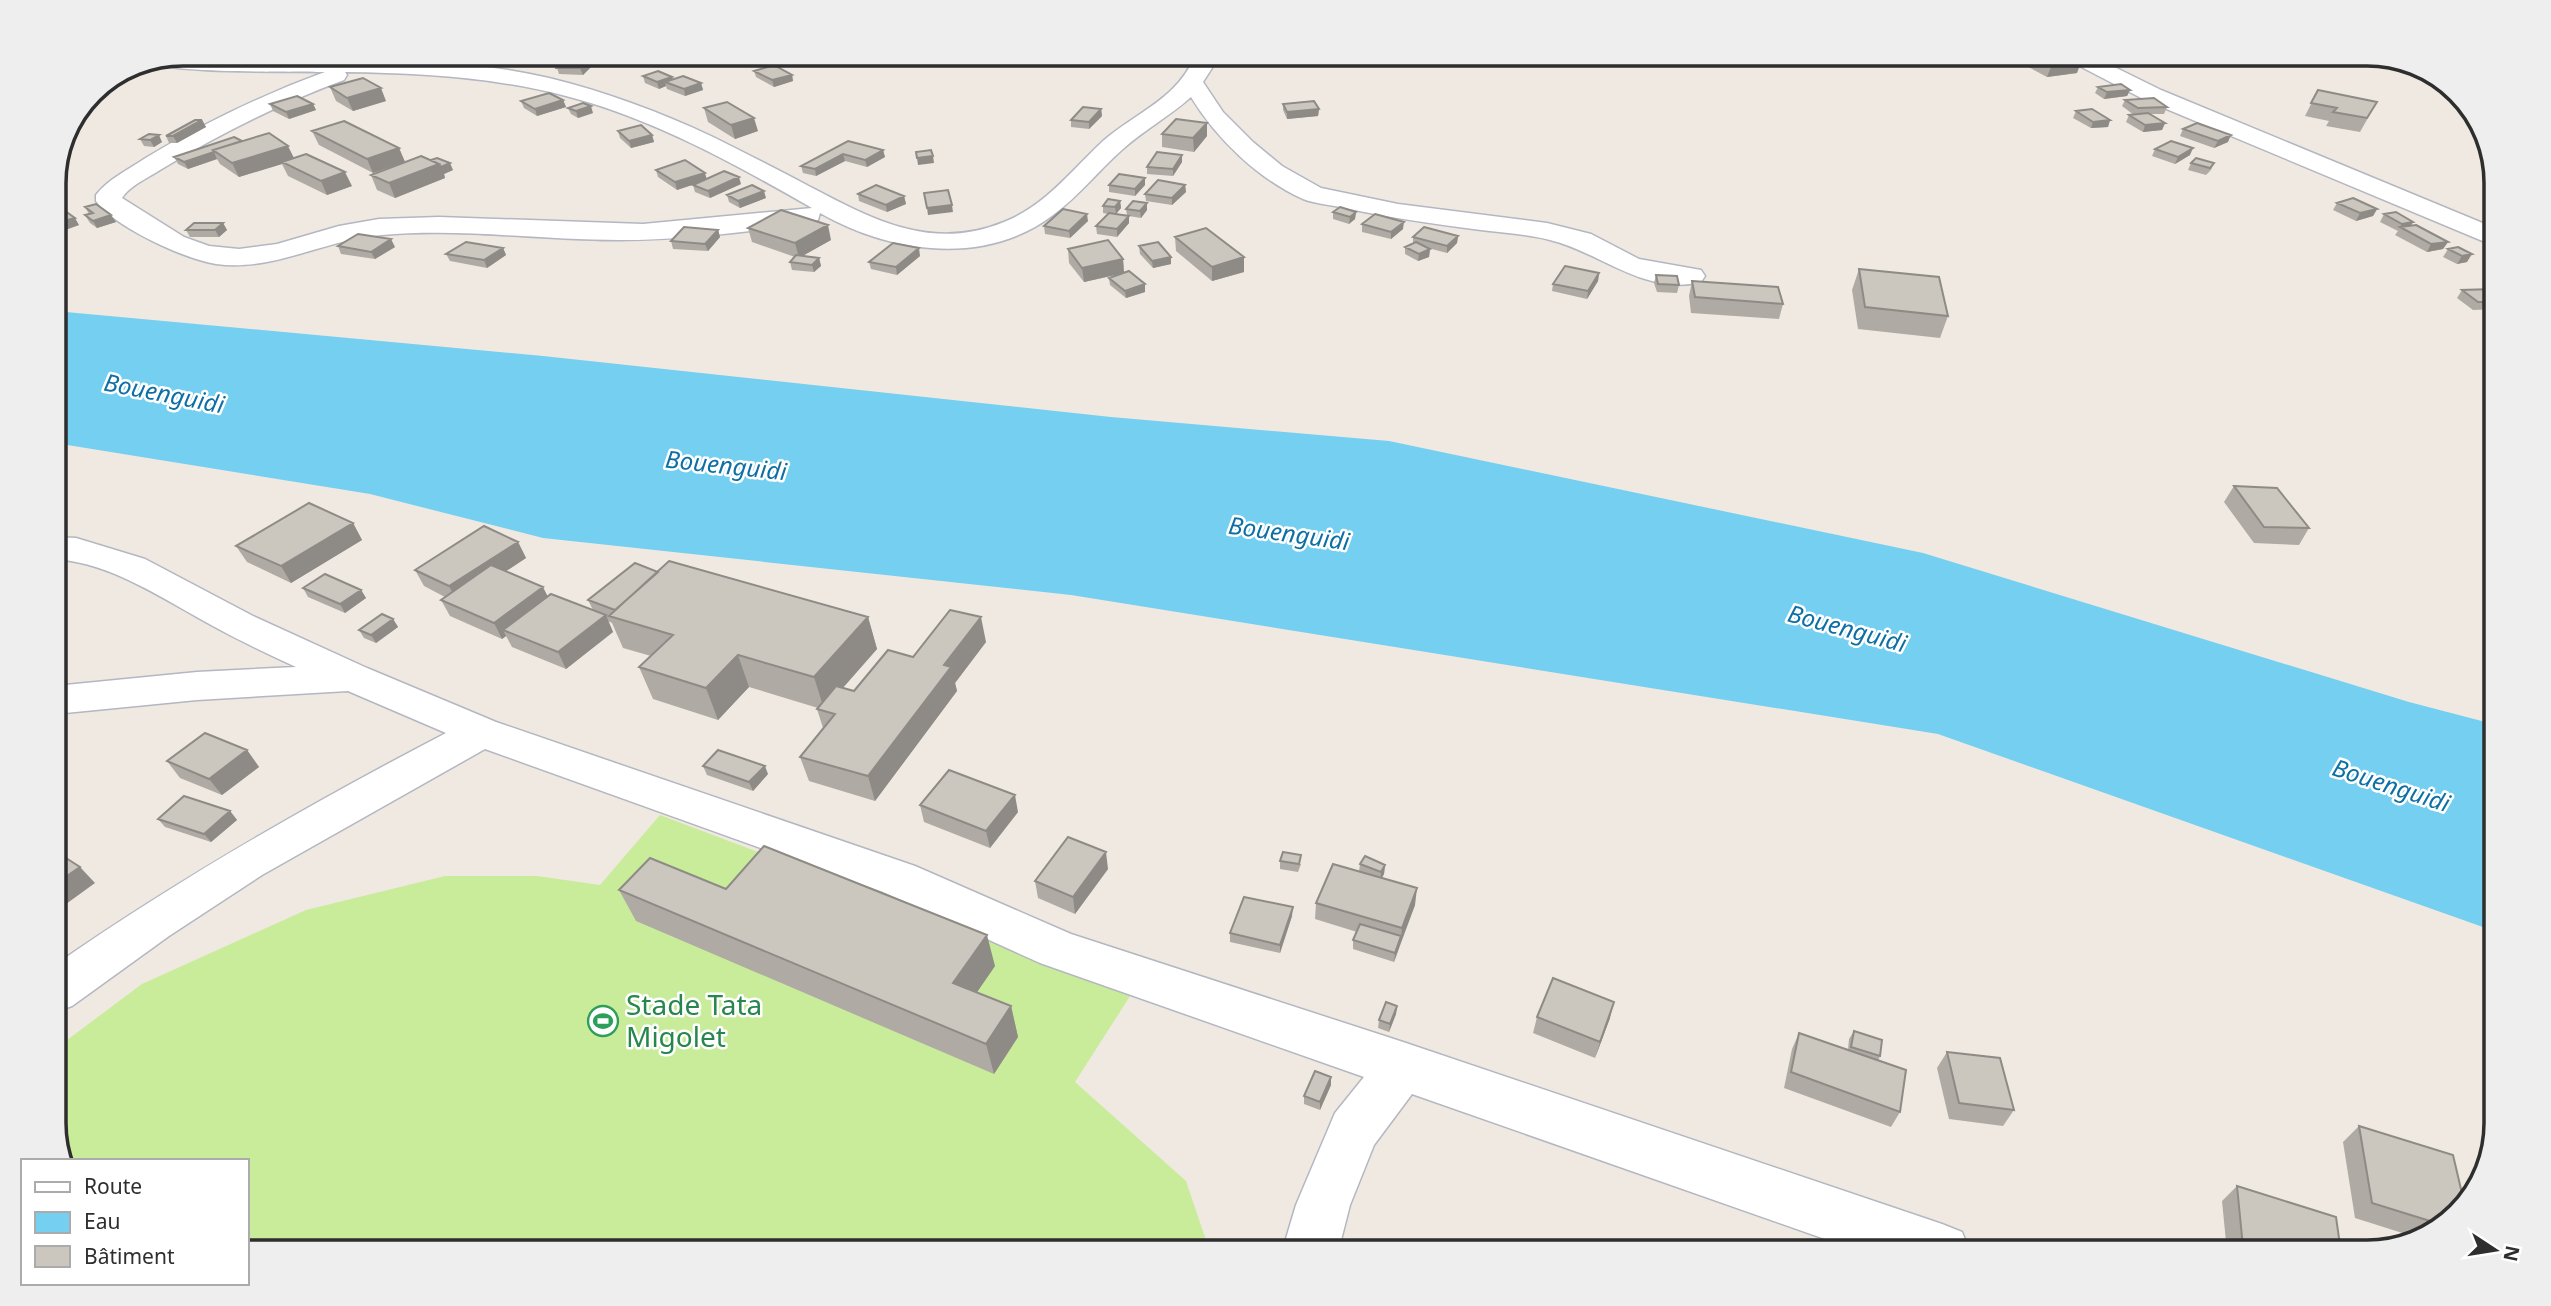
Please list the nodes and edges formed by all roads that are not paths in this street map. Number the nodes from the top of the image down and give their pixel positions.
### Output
1 (364, 66) joint
2 (1204, 66) edge
3 (2096, 66) edge
4 (1193, 83) junction
5 (839, 211) junction
6 (2484, 232) edge
7 (1691, 276) dead end
8 (67, 549) edge
9 (353, 678) junction
10 (67, 699) edge
11 (482, 732) junction
12 (67, 982) edge
13 (1403, 1065) junction
14 (1313, 1240) edge
15 (1907, 1240) edge

1 - 5 street
1 - 5 street
2 - 4 street
3 - 6 street
4 - 5 street
4 - 7 street
8 - 9 street
9 - 10 street
9 - 11 street
11 - 12 street
11 - 13 street
13 - 14 street
13 - 15 street

